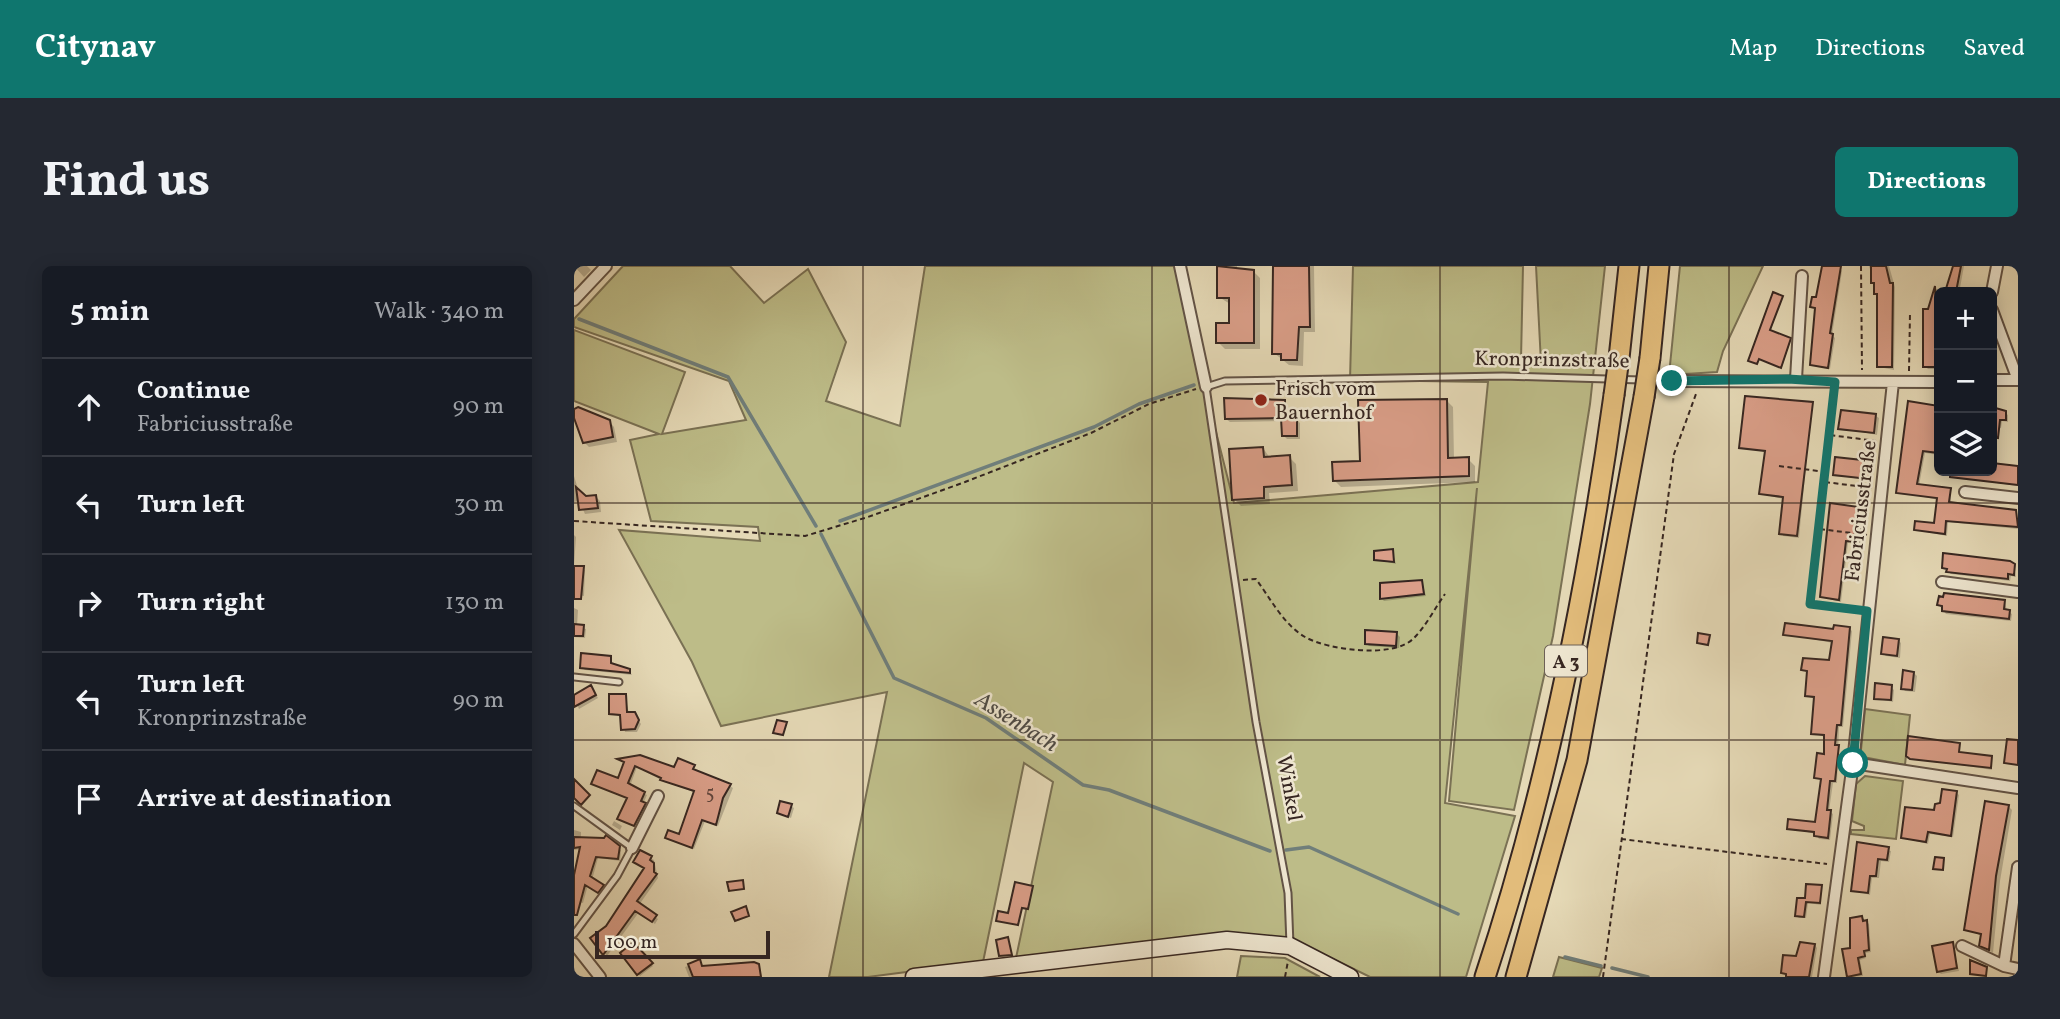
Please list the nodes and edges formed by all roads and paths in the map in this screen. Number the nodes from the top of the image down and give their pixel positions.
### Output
1 (606, 266) edge
2 (1180, 266) edge
3 (1629, 266) edge
4 (1659, 266) edge
5 (1861, 266) edge
6 (1997, 266) edge
7 (1802, 275) dead end
8 (1993, 287) edge
9 (574, 300) edge
10 (1910, 313) dead end
11 (1997, 323) edge
12 (1796, 379) junction
13 (1701, 380) junction
14 (1997, 380) edge
15 (2018, 380) edge
16 (1672, 381) joint
17 (1835, 382) junction
18 (1893, 382) junction
19 (1934, 382) edge
20 (1863, 383) junction
21 (1909, 383) junction
22 (1206, 387) junction
23 (1830, 435) junction
24 (1888, 442) junction
25 (1779, 466) dead end
26 (1826, 471) junction
27 (1824, 482) junction
28 (1883, 489) junction
29 (1965, 492) dead end
30 (2018, 498) edge
31 (574, 521) edge
32 (1819, 529) junction
33 (1877, 536) junction
34 (1236, 581) junction
35 (1942, 582) dead end
36 (2018, 592) edge
37 (1445, 594) dead end
38 (1867, 611) junction
39 (574, 677) edge
40 (619, 682) dead end
41 (1853, 763) junction
42 (2018, 788) edge
43 (658, 796) dead end
44 (574, 806) edge
45 (1620, 839) junction
46 (632, 848) junction
47 (1839, 865) junction
48 (2018, 867) edge
49 (574, 934) edge
50 (574, 944) edge
51 (1290, 946) junction
52 (1962, 946) dead end
53 (2004, 966) junction
54 (2018, 969) edge
55 (600, 977) edge
56 (914, 977) edge
57 (1350, 977) edge
58 (1485, 977) edge
59 (1517, 977) edge
60 (1603, 977) edge
61 (1824, 977) edge

1 - 9 street
2 - 22 street, Winkel
3 - 58 highway, A 3, bridge
4 - 59 highway, A 3, bridge
5 - 20 path
6 - 8 street
7 - 12 street
10 - 21 path
11 - 15 street
12 - 13 street, Kronprinzstraße
12 - 17 street, Kronprinzstraße
13 - 16 street, Kronprinzstraße
13 - 45 path
14 - 15 street
16 - 22 lane, Kronprinzstraße
17 - 20 street, Kronprinzstraße
17 - 23 path
18 - 20 street, Kronprinzstraße
18 - 21 street, Kronprinzstraße
18 - 24 street, Fabriciusstraße
19 - 21 street, Kronprinzstraße
22 - 31 path
22 - 34 lane, Winkel
23 - 24 path
23 - 26 path
24 - 28 street, Fabriciusstraße
25 - 26 path
26 - 27 path
27 - 28 path
27 - 32 path
28 - 33 street, Fabriciusstraße
29 - 30 street
32 - 33 path
32 - 38 path
33 - 38 street, Fabriciusstraße
34 - 37 path
34 - 51 lane, Winkel
35 - 36 street
38 - 41 street, Fabriciusstraße
39 - 40 lane
41 - 42 street
41 - 47 street, Fabriciusstraße
43 - 46 street
44 - 46 lane
45 - 47 path
45 - 60 path
46 - 49 lane
47 - 61 street, Fabriciusstraße
48 - 53 street
50 - 55 street
51 - 56 street
51 - 57 street
52 - 53 street
53 - 54 street

